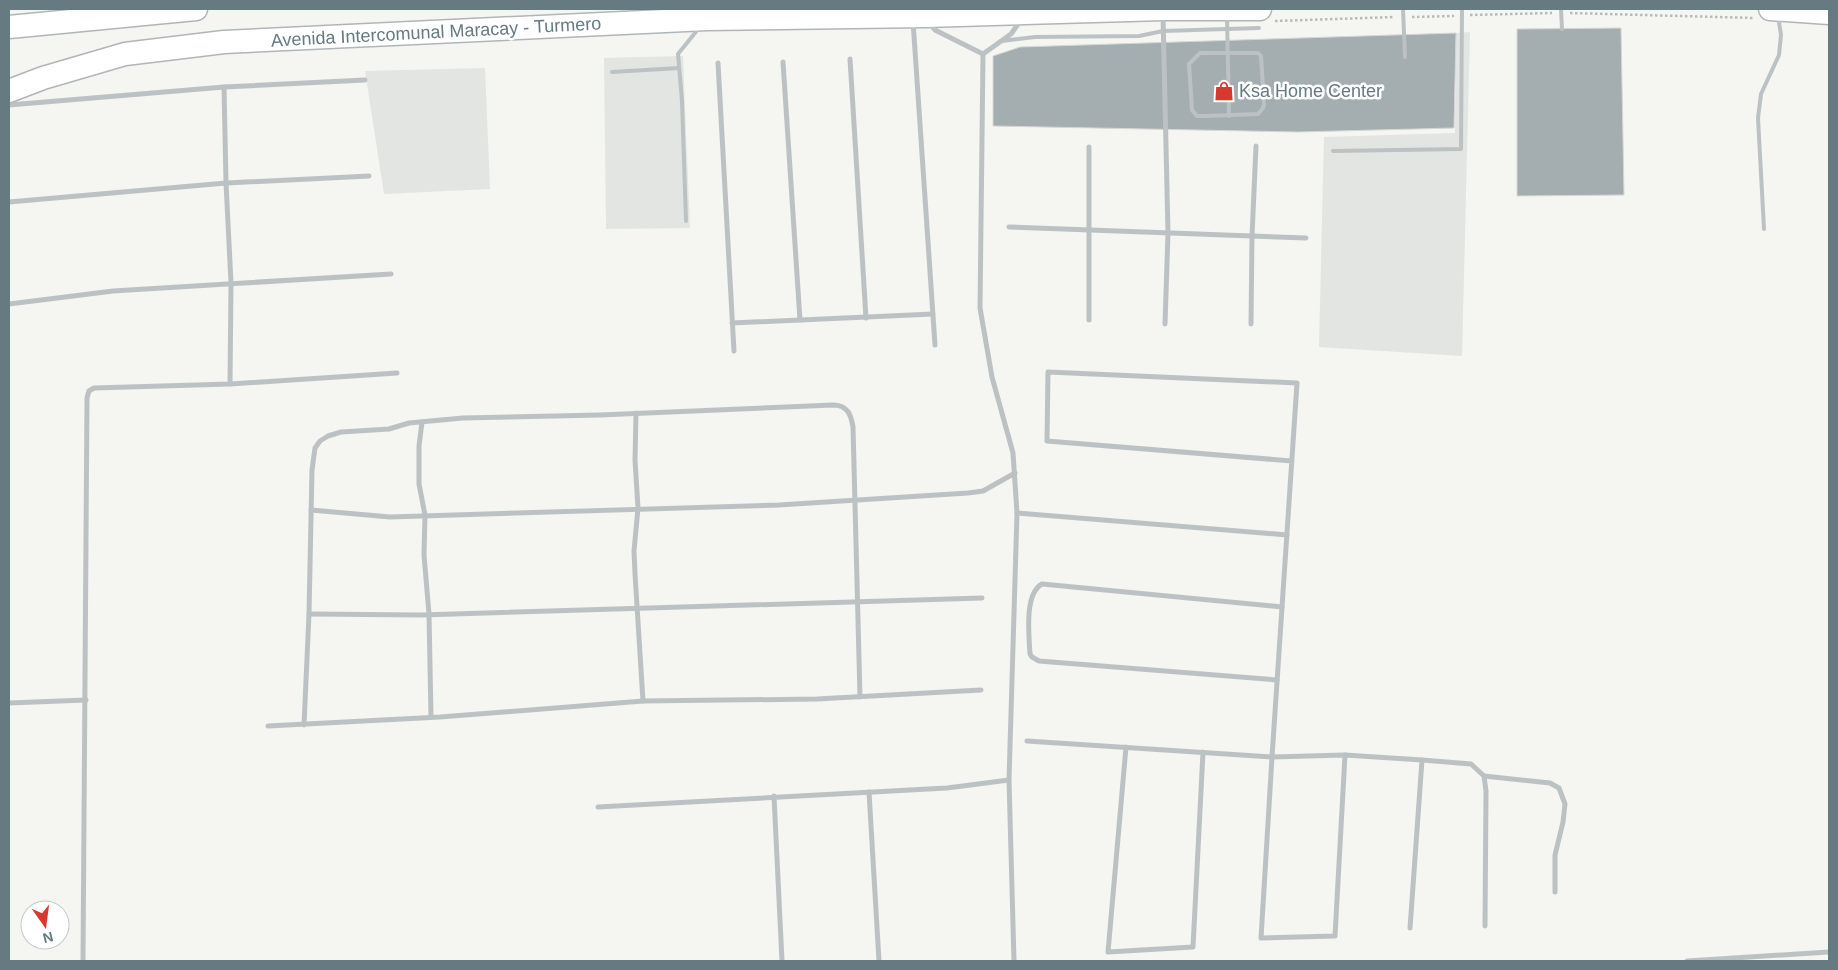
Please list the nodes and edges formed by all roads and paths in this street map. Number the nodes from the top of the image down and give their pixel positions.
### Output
1 (133, 9) edge
2 (196, 9) edge
3 (1163, 9) edge
4 (1403, 9) edge
5 (1462, 9) edge
6 (1561, 9) edge
7 (1770, 9) edge
8 (1777, 9) edge
9 (159, 12) junction
10 (1025, 13) junction
11 (1829, 13) edge
12 (920, 16) junction
13 (1259, 18) edge
14 (707, 19) junction
15 (1227, 20) edge
16 (9, 27) edge
17 (1562, 29) dead end
18 (1163, 31) junction
19 (1002, 41) junction
20 (1227, 53) junction
21 (983, 54) junction
22 (1406, 57) dead end
23 (850, 59) dead end
24 (783, 62) dead end
25 (718, 63) dead end
26 (678, 68) junction
27 (612, 72) dead end
28 (365, 80) dead end
29 (224, 86) junction
30 (9, 90) edge
31 (9, 105) edge
32 (1229, 116) junction
33 (1256, 146) dead end
34 (1090, 147) dead end
35 (1333, 151) dead end
36 (369, 176) dead end
37 (226, 183) junction
38 (9, 202) edge
39 (686, 221) dead end
40 (1009, 227) dead end
41 (1764, 229) dead end
42 (1090, 230) junction
43 (1168, 233) junction
44 (1252, 236) junction
45 (1306, 238) dead end
46 (391, 274) dead end
47 (231, 283) junction
48 (9, 304) edge
49 (933, 314) junction
50 (866, 318) junction
51 (800, 320) junction
52 (1089, 320) dead end
53 (732, 323) junction
54 (1165, 324) dead end
55 (1251, 324) dead end
56 (935, 345) dead end
57 (734, 351) dead end
58 (397, 373) dead end
59 (230, 384) junction
60 (636, 413) junction
61 (422, 422) junction
62 (1292, 461) junction
63 (1015, 473) junction
64 (856, 499) junction
65 (638, 508) junction
66 (311, 510) junction
67 (1017, 513) junction
68 (425, 515) junction
69 (1287, 535) junction
70 (982, 598) dead end
71 (859, 602) junction
72 (1282, 607) junction
73 (638, 609) junction
74 (309, 614) junction
75 (429, 614) junction
76 (1277, 680) junction
77 (981, 690) dead end
78 (860, 697) junction
79 (86, 700) junction
80 (642, 701) junction
81 (9, 703) edge
82 (431, 717) junction
83 (304, 725) junction
84 (268, 726) dead end
85 (1027, 740) dead end
86 (1126, 747) junction
87 (1203, 752) junction
88 (1345, 755) junction
89 (1272, 757) junction
90 (1422, 760) junction
91 (1484, 776) junction
92 (1009, 780) junction
93 (869, 792) junction
94 (774, 796) junction
95 (598, 807) dead end
96 (1555, 892) dead end
97 (1485, 926) dead end
98 (1410, 928) dead end
99 (1829, 952) edge
100 (83, 961) edge
101 (782, 961) edge
102 (879, 961) edge
103 (1014, 961) edge
104 (1687, 961) edge

1 - 9 lane
2 - 9 main road
3 - 10 main road, Avenida Intercomunal Maracay - Turmero
3 - 15 main road, Avenida Intercomunal Maracay - Turmero
3 - 18 street
4 - 22 lane
5 - 35 lane
6 - 17 lane
7 - 8 main road
8 - 11 main road
8 - 41 lane
9 - 16 main road
10 - 12 main road, Avenida Intercomunal Maracay - Turmero
10 - 19 street
12 - 14 main road, Avenida Intercomunal Maracay - Turmero
12 - 21 street
12 - 49 street
13 - 15 main road, Avenida Intercomunal Maracay - Turmero
14 - 26 lane
14 - 30 main road, Avenida Intercomunal Maracay - Turmero
15 - 18 lane
15 - 20 lane
18 - 19 lane
18 - 43 street
19 - 21 street
20 - 32 lane
20 - 32 lane
20 - 32 lane
21 - 63 street
23 - 50 street
24 - 51 street
25 - 53 street
26 - 27 lane
26 - 39 lane
28 - 29 street
29 - 31 street
29 - 37 street
33 - 44 street
34 - 42 street
36 - 37 street
37 - 38 street
37 - 47 street
40 - 42 street
42 - 43 street
42 - 52 street
43 - 44 street
43 - 54 street
44 - 45 street
44 - 55 street
46 - 47 street
47 - 48 street
47 - 59 street
49 - 50 street
49 - 56 street
50 - 51 street
51 - 53 street
53 - 57 street
58 - 59 street
59 - 79 street
60 - 61 street
60 - 64 street
60 - 65 street
61 - 66 street
61 - 68 street
62 - 62 street
62 - 69 street
63 - 64 street
63 - 67 street
64 - 65 street
64 - 71 street
65 - 68 street
65 - 73 street
66 - 68 street
66 - 74 street
67 - 69 street
67 - 92 street
68 - 75 street
69 - 72 street
70 - 71 street
71 - 73 street
71 - 78 street
72 - 76 street
72 - 76 street
73 - 75 street
73 - 80 street
74 - 75 street
74 - 83 street
75 - 82 street
76 - 89 street
77 - 78 street
78 - 80 street
79 - 81 street
79 - 100 street
80 - 82 street
82 - 83 street
83 - 84 street
85 - 86 street
86 - 87 street
86 - 87 street
87 - 89 street
88 - 89 street
88 - 89 street
88 - 90 street
90 - 91 street
90 - 98 street
91 - 96 street
91 - 97 street
92 - 93 street
92 - 103 street
93 - 94 street
93 - 102 street
94 - 95 street
94 - 101 street
99 - 104 street

